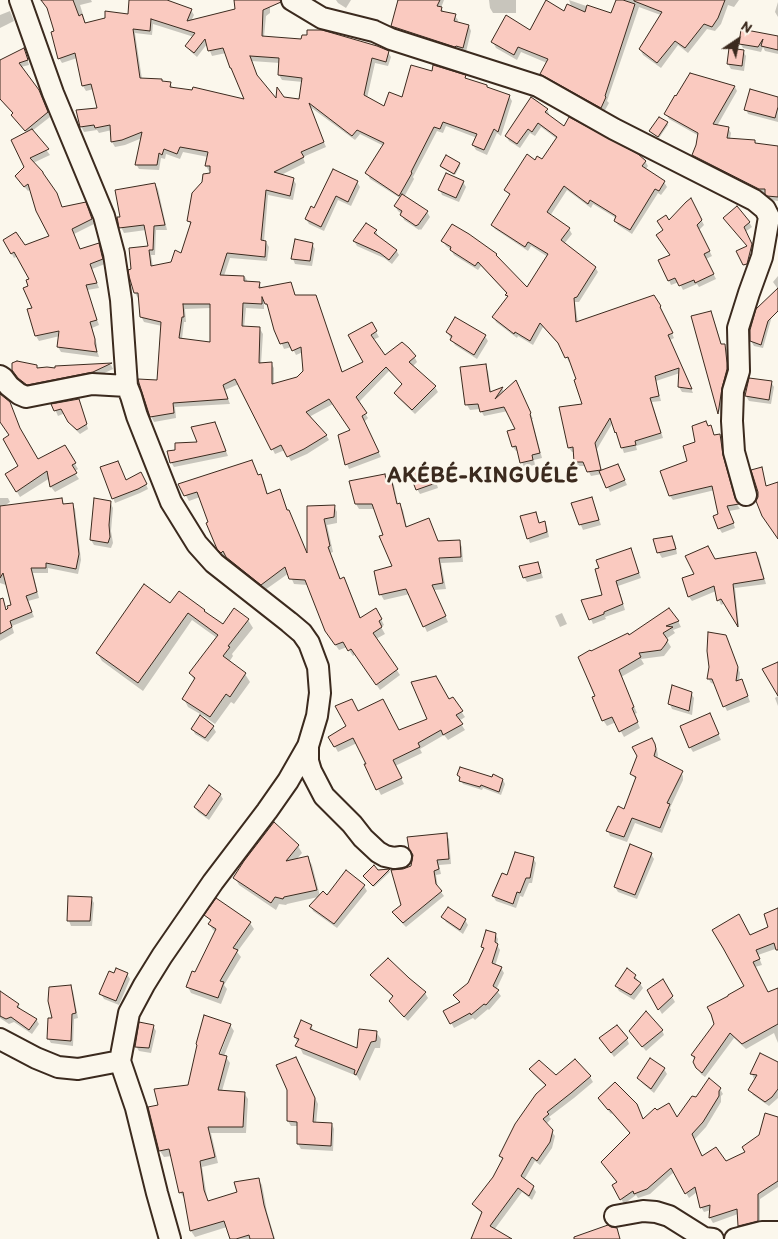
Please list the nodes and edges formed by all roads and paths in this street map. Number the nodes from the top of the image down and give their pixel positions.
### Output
1 (20, 0) edge
2 (292, 0) edge
3 (0, 376) edge
4 (127, 386) junction
5 (746, 495) dead end
6 (308, 746) junction
7 (401, 857) dead end
8 (0, 1039) edge
9 (120, 1061) junction
10 (615, 1216) dead end
11 (778, 1232) edge
12 (170, 1239) edge
13 (713, 1239) edge
14 (735, 1239) edge

1 - 4 street
2 - 5 street
3 - 4 street
4 - 6 street
6 - 7 street
6 - 9 street
8 - 9 street
9 - 12 street
10 - 13 street
11 - 14 street

